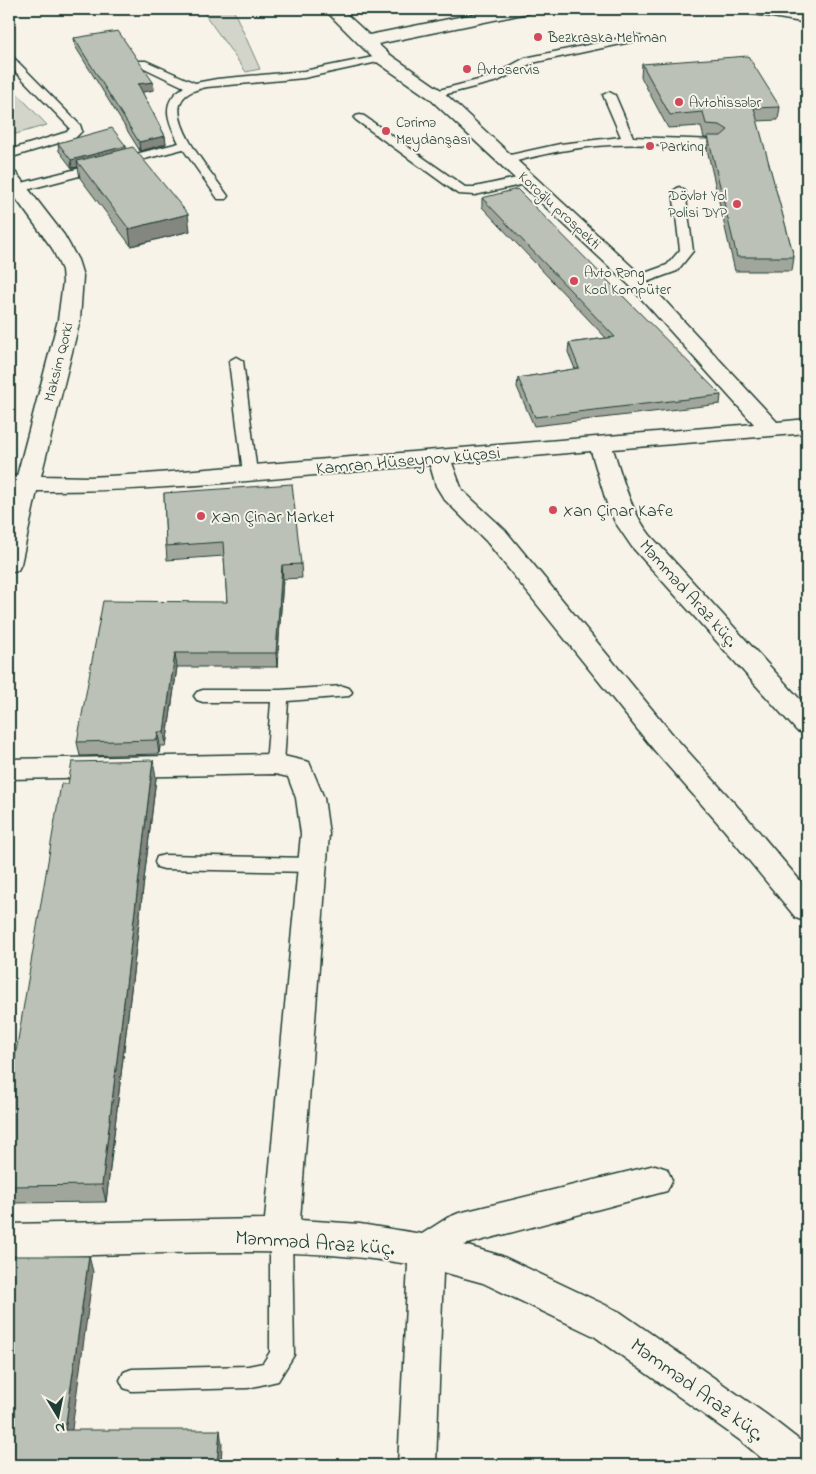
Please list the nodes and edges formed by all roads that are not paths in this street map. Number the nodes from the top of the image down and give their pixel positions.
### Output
1 (332, 9) edge
2 (523, 9) edge
3 (743, 9) edge
4 (807, 20) edge
5 (636, 38) dead end
6 (365, 41) junction
7 (383, 58) junction
8 (9, 59) edge
9 (142, 62) edge
10 (194, 87) junction
11 (435, 94) junction
12 (609, 95) dead end
13 (360, 118) dead end
14 (628, 140) junction
15 (718, 144) edge
16 (186, 145) junction
17 (9, 154) edge
18 (505, 160) junction
19 (526, 180) junction
20 (13, 182) edge
21 (679, 192) dead end
22 (222, 196) dead end
23 (636, 281) junction
24 (236, 361) dead end
25 (807, 426) edge
26 (771, 429) junction
27 (600, 444) junction
28 (439, 457) junction
29 (250, 473) junction
30 (18, 483) edge
31 (9, 564) edge
32 (343, 692) dead end
33 (203, 696) dead end
34 (280, 696) junction
35 (807, 724) edge
36 (275, 764) junction
37 (9, 768) edge
38 (164, 862) dead end
39 (313, 865) junction
40 (807, 910) edge
41 (654, 1180) dead end
42 (281, 1235) junction
43 (9, 1240) edge
44 (426, 1251) junction
45 (132, 1380) dead end
46 (417, 1465) edge
47 (800, 1465) edge

1 - 6 street, Koroğlu prospekti
2 - 6 street
3 - 4 lane
5 - 11 lane
6 - 7 street, Koroğlu prospekti
7 - 10 lane
7 - 11 street, Koroğlu prospekti
8 - 17 lane
9 - 10 lane
10 - 16 lane
11 - 18 street, Koroğlu prospekti
12 - 14 lane
13 - 19 lane
14 - 15 lane
14 - 18 lane
16 - 20 lane
16 - 22 lane
18 - 19 street, Koroğlu prospekti
19 - 23 street, Koroğlu prospekti
20 - 30 street, Maksim Qorki
21 - 23 lane
23 - 26 street, Koroğlu prospekti
24 - 29 lane
25 - 26 street, Kamran Hüseynov küçəsi
26 - 27 street, Kamran Hüseynov küçəsi
27 - 28 street, Kamran Hüseynov küçəsi
27 - 35 street, Məmməd Araz küç.
28 - 29 street, Kamran Hüseynov küçəsi
28 - 40 street
29 - 30 street, Kamran Hüseynov küçəsi
30 - 31 street, Maksim Qorki
32 - 34 lane
33 - 34 lane
34 - 36 lane
36 - 37 street
36 - 39 street
38 - 39 lane
39 - 42 street
41 - 44 street
42 - 43 street, Məmməd Araz küç.
42 - 44 street, Məmməd Araz küç.
42 - 45 lane
44 - 46 street
44 - 47 street, Məmməd Araz küç.

